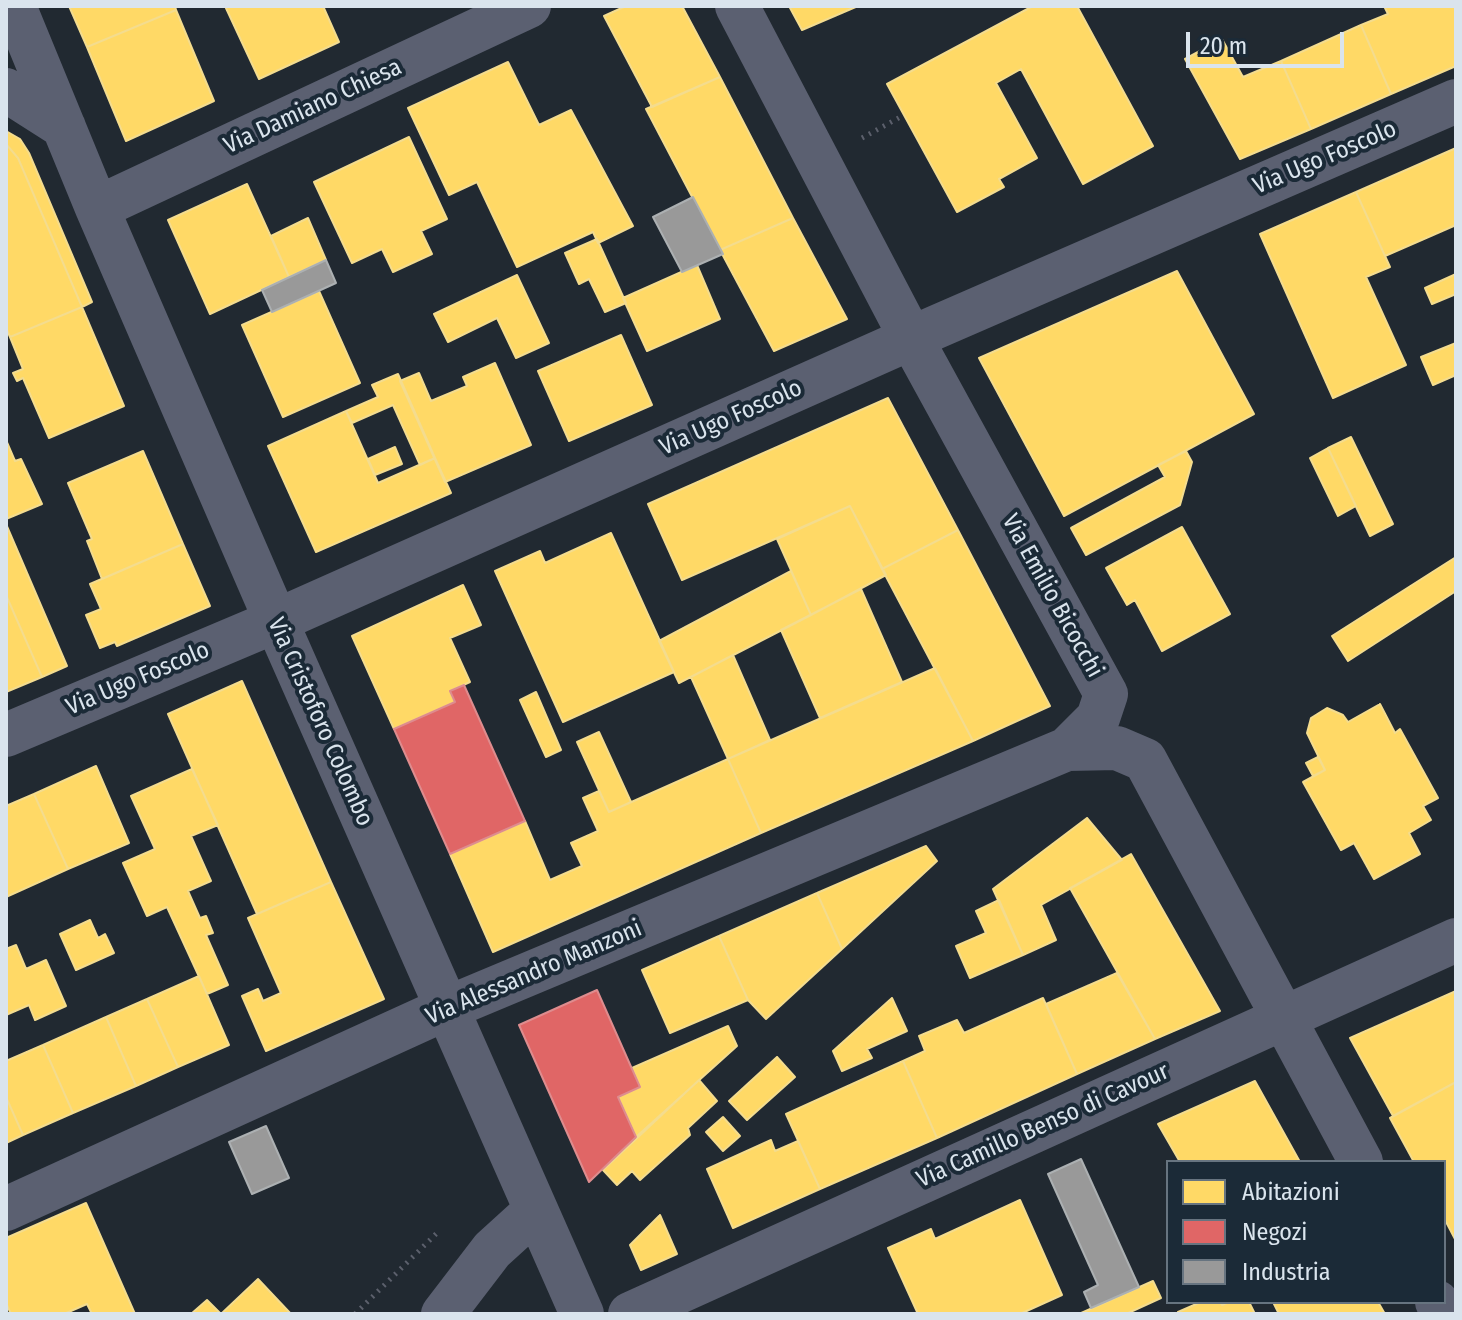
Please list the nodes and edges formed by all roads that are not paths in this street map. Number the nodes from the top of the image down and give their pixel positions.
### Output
1 (14, 6) edge
2 (529, 6) edge
3 (737, 6) edge
4 (6, 90) edge
5 (1456, 101) edge
6 (64, 127) junction
7 (97, 208) junction
8 (911, 338) junction
9 (276, 621) junction
10 (6, 735) edge
11 (1067, 749) junction
12 (1456, 940) edge
13 (445, 1009) junction
14 (1283, 1016) junction
15 (1360, 1160) edge
16 (6, 1209) edge
17 (536, 1210) junction
18 (443, 1314) edge
19 (582, 1314) edge
20 (630, 1314) edge

1 - 6 street, Via Cristoforo Colombo
2 - 7 street, Via Damiano Chiesa
3 - 8 street, Via Emilio Bicocchi
4 - 6 street
5 - 8 street, Via Ugo Foscolo
6 - 7 street, Via Cristoforo Colombo
7 - 9 street, Via Cristoforo Colombo
8 - 9 street, Via Ugo Foscolo
8 - 11 street, Via Emilio Bicocchi
9 - 10 street, Via Ugo Foscolo
9 - 13 street, Via Cristoforo Colombo
11 - 13 street, Via Alessandro Manzoni
11 - 14 street
12 - 14 street, Via Camillo Benso di Cavour
13 - 16 street, Via Alessandro Manzoni
13 - 17 street, Via Cristoforo Colombo
14 - 15 street
14 - 20 street, Via Camillo Benso di Cavour
17 - 18 street
17 - 19 street, Via Cristoforo Colombo

